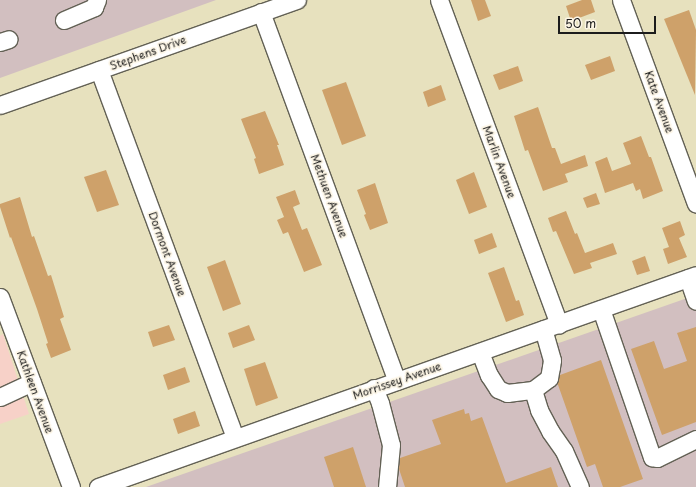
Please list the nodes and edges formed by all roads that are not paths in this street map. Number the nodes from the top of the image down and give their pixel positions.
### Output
1 (97, 0) edge
2 (296, 0) edge
3 (439, 0) edge
4 (621, 0) edge
5 (261, 12) junction
6 (64, 20) dead end
7 (100, 70) junction
8 (0, 105) edge
9 (696, 204) edge
10 (692, 277) edge
11 (0, 297) edge
12 (696, 301) edge
13 (600, 310) junction
14 (551, 327) junction
15 (480, 352) junction
16 (397, 381) junction
17 (32, 382) junction
18 (374, 388) junction
19 (533, 390) junction
20 (0, 397) edge
21 (235, 438) junction
22 (696, 439) edge
23 (102, 486) edge
24 (70, 487) edge
25 (387, 487) edge
26 (580, 487) edge

1 - 6 street
2 - 5 street, Stephens Drive
3 - 14 street, Marlin Avenue
4 - 9 street, Kate Avenue
5 - 7 street, Stephens Drive
5 - 16 street, Methuen Avenue
7 - 8 street, Stephens Drive
7 - 21 street, Dormont Avenue
10 - 12 street
10 - 13 street, Morrissey Avenue
11 - 17 street, Kathleen Avenue
13 - 14 street, Morrissey Avenue
13 - 22 street
14 - 15 street, Morrissey Avenue
14 - 19 street, Marlin Avenue
15 - 16 street, Morrissey Avenue
15 - 19 street
16 - 18 street, Morrissey Avenue
17 - 20 street
17 - 24 street, Kathleen Avenue
18 - 21 street, Morrissey Avenue
18 - 25 street
19 - 26 street
21 - 23 street, Morrissey Avenue

